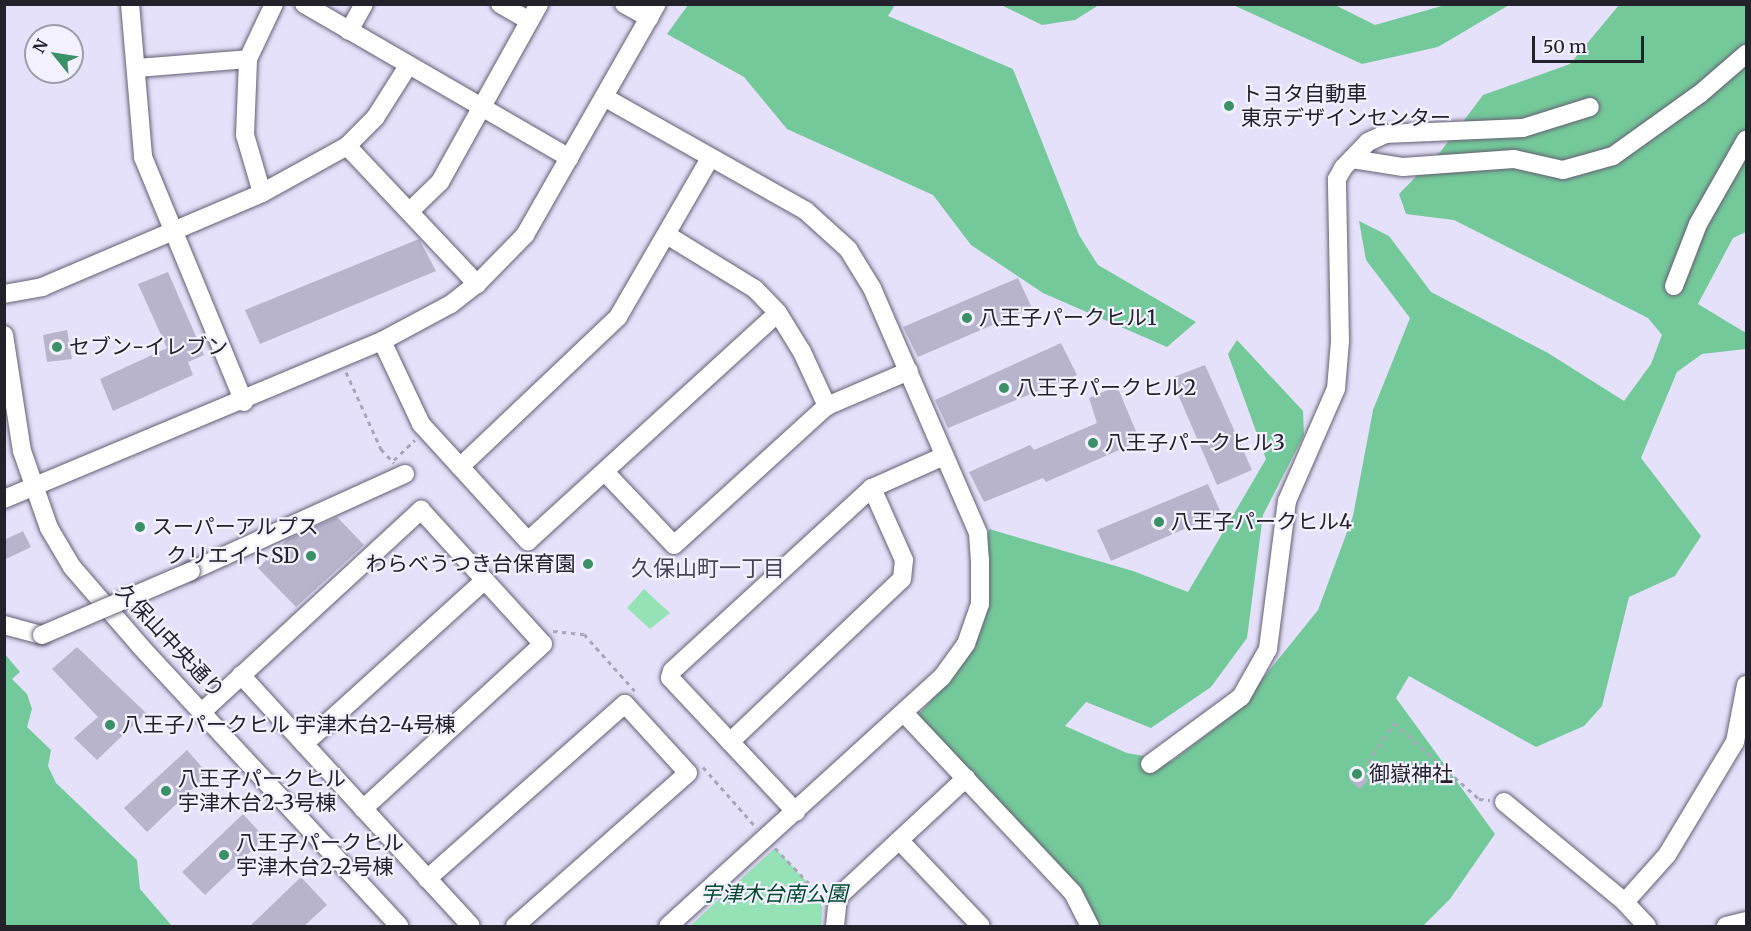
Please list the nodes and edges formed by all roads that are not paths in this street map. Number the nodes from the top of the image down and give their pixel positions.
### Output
1 (130, 4) edge
2 (273, 4) edge
3 (304, 4) edge
4 (364, 4) edge
5 (500, 4) edge
6 (539, 4) edge
7 (624, 4) edge
8 (653, 11) edge
9 (530, 21) junction
10 (350, 31) junction
11 (1746, 54) edge
12 (248, 59) junction
13 (408, 66) junction
14 (137, 68) junction
15 (604, 97) junction
16 (483, 107) junction
17 (1590, 107) dead end
18 (1746, 140) edge
19 (347, 146) junction
20 (570, 158) junction
21 (710, 158) junction
22 (1352, 159) junction
23 (262, 192) junction
24 (410, 212) junction
25 (171, 231) junction
26 (667, 236) junction
27 (477, 284) junction
28 (1674, 286) dead end
29 (4, 294) edge
30 (778, 313) junction
31 (4, 335) edge
32 (382, 341) junction
33 (909, 371) junction
34 (244, 402) junction
35 (827, 406) junction
36 (944, 456) junction
37 (460, 467) junction
38 (399, 468) road end
39 (605, 472) junction
40 (872, 488) junction
41 (34, 490) junction
42 (4, 499) edge
43 (485, 580) junction
44 (4, 625) edge
45 (241, 675) junction
46 (1746, 685) edge
47 (203, 711) junction
48 (905, 714) junction
49 (730, 742) junction
50 (304, 744) junction
51 (1741, 745) edge
52 (1150, 764) dead end
53 (966, 778) junction
54 (1504, 802) road end
55 (363, 809) junction
56 (796, 812) junction
57 (900, 841) junction
58 (427, 879) junction
59 (1625, 902) junction
60 (1746, 921) edge
61 (390, 923) edge
62 (471, 927) edge
63 (515, 927) edge
64 (668, 927) edge
65 (835, 927) edge
66 (981, 927) edge
67 (1090, 927) edge
68 (1647, 927) edge
69 (1726, 927) edge

1 - 14 street
2 - 12 street
3 - 10 street
4 - 10 street
5 - 9 street
6 - 9 street
7 - 8 street
8 - 15 street
9 - 16 street
10 - 13 street
11 - 22 street
12 - 14 street
12 - 23 street
13 - 16 street
13 - 19 street
14 - 25 street
15 - 20 street
15 - 21 street
16 - 20 street
16 - 24 street
17 - 22 street
18 - 28 street
19 - 23 street
19 - 24 street
20 - 27 street
21 - 26 street
21 - 33 street
22 - 52 street
23 - 25 street
24 - 27 street
25 - 29 street
25 - 34 street
26 - 30 street
26 - 37 street
27 - 32 street
30 - 35 street
30 - 39 street
31 - 41 street, 久保山中央通り
32 - 34 street
32 - 37 street
33 - 35 street
33 - 36 street
34 - 41 street
35 - 39 street
36 - 40 street
36 - 48 street
37 - 39 street
38 - 44 street, bridge
40 - 49 street
40 - 49 street
41 - 42 street
41 - 47 street, 久保山中央通り
43 - 45 street
43 - 50 street
43 - 55 street
45 - 47 street
45 - 50 street
46 - 51 street
47 - 61 street, 久保山中央通り
48 - 53 street
48 - 56 street
49 - 56 street
50 - 55 street
51 - 59 street
53 - 57 street
53 - 67 street
54 - 59 street
55 - 58 street
56 - 64 street
57 - 65 street
57 - 66 street
58 - 62 street
58 - 63 street
59 - 68 street
60 - 69 street

